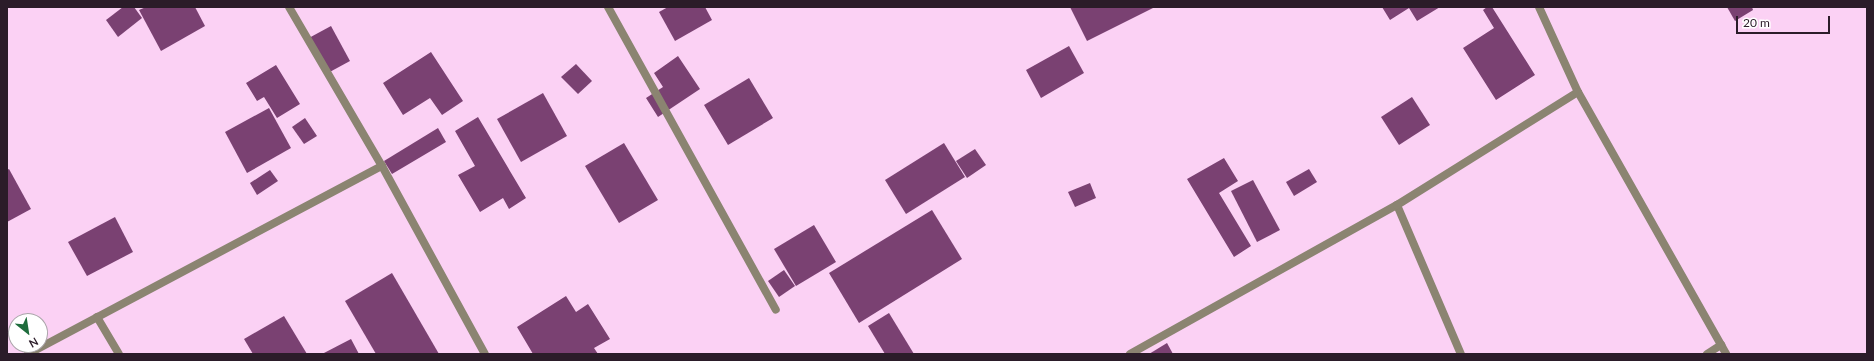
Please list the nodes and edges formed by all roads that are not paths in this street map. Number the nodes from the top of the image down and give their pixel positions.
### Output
1 (289, 7) edge
2 (608, 7) edge
3 (1539, 7) edge
4 (1578, 92) junction
5 (382, 166) junction
6 (1397, 205) junction
7 (776, 310) dead end
8 (97, 317) junction
9 (1721, 345) junction
10 (28, 354) edge
11 (119, 354) edge
12 (485, 354) edge
13 (1130, 354) edge
14 (1461, 354) edge
15 (1707, 354) edge
16 (1726, 354) edge

1 - 5 street
2 - 7 street
3 - 4 street
4 - 6 street
4 - 9 street
5 - 8 street
5 - 12 street
6 - 13 street
6 - 14 street
8 - 10 street
8 - 11 street
9 - 15 street
9 - 16 street

